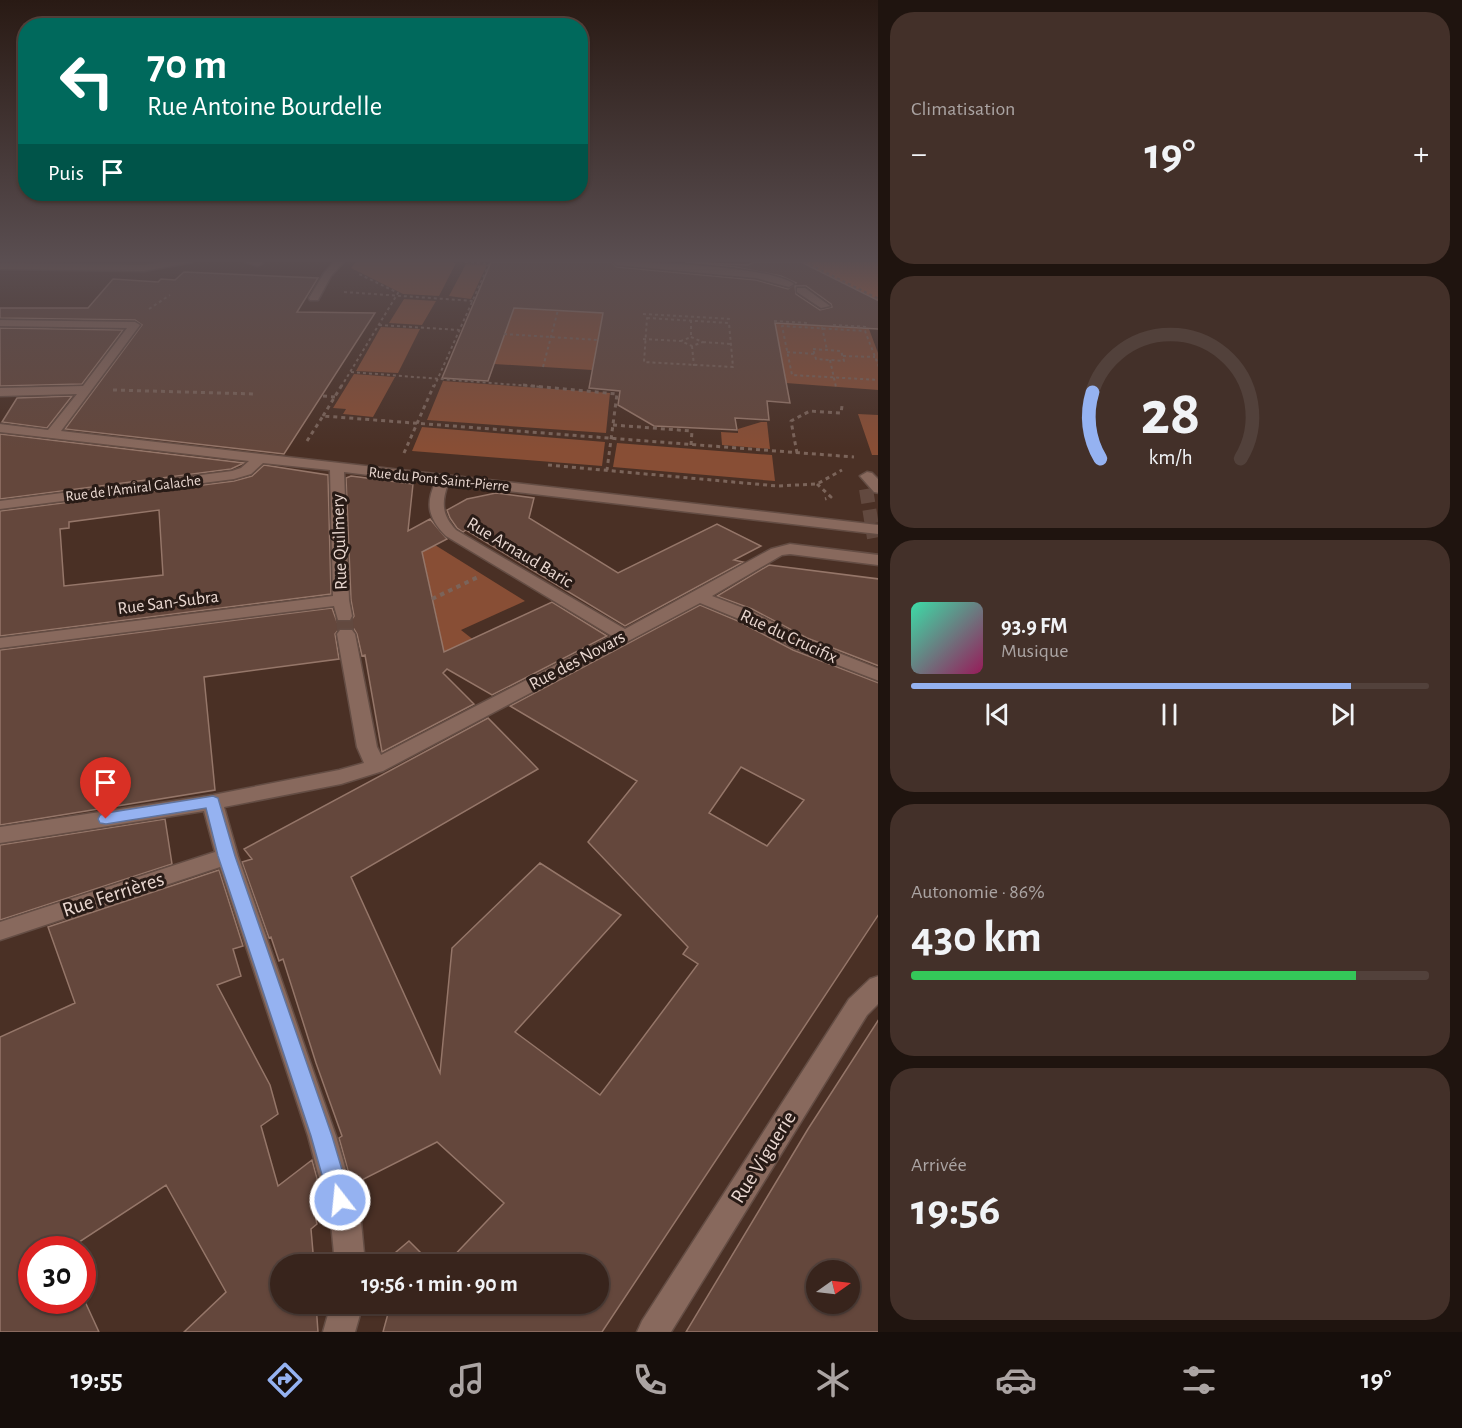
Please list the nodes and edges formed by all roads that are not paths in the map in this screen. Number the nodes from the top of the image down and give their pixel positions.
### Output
1 (22, 324) edge
2 (87, 390) junction
3 (0, 393) edge
4 (0, 428) edge
5 (51, 434) junction
6 (260, 458) junction
7 (337, 468) junction
8 (443, 480) junction
9 (0, 505) edge
10 (876, 534) edge
11 (878, 560) edge
12 (699, 597) junction
13 (344, 617) junction
14 (623, 635) junction
15 (0, 643) edge
16 (878, 676) edge
17 (376, 766) junction
18 (213, 802) junction
19 (0, 835) edge
20 (226, 856) junction
21 (0, 932) edge
22 (878, 987) edge
23 (349, 1254) edge
24 (344, 1314) edge
25 (339, 1332) edge
26 (653, 1332) edge

1 - 2 street
2 - 3 street
2 - 5 street
4 - 5 street, Rue du Pont Saint-Pierre
5 - 6 street, Rue du Pont Saint-Pierre
6 - 7 street, Rue du Pont Saint-Pierre
6 - 9 street, Rue de l'Amiral Galache
7 - 8 street, Rue du Pont Saint-Pierre
7 - 13 street, Rue Quilmery
8 - 10 street, Rue du Pont Saint-Pierre
8 - 14 street, Rue Arnaud Baric
10 - 11 street
11 - 12 street, Rue des Novars
12 - 14 street, Rue des Novars
12 - 16 street, Rue du Crucifix
13 - 15 street, Rue San-Subra
13 - 17 street, Rue Quilmery
14 - 17 street, Rue des Novars
17 - 18 street, Rue des Novars
18 - 19 street, Rue des Novars
18 - 20 street
20 - 21 street, Rue Ferrières
20 - 23 street
22 - 26 street, Rue Viguerie
24 - 25 street

